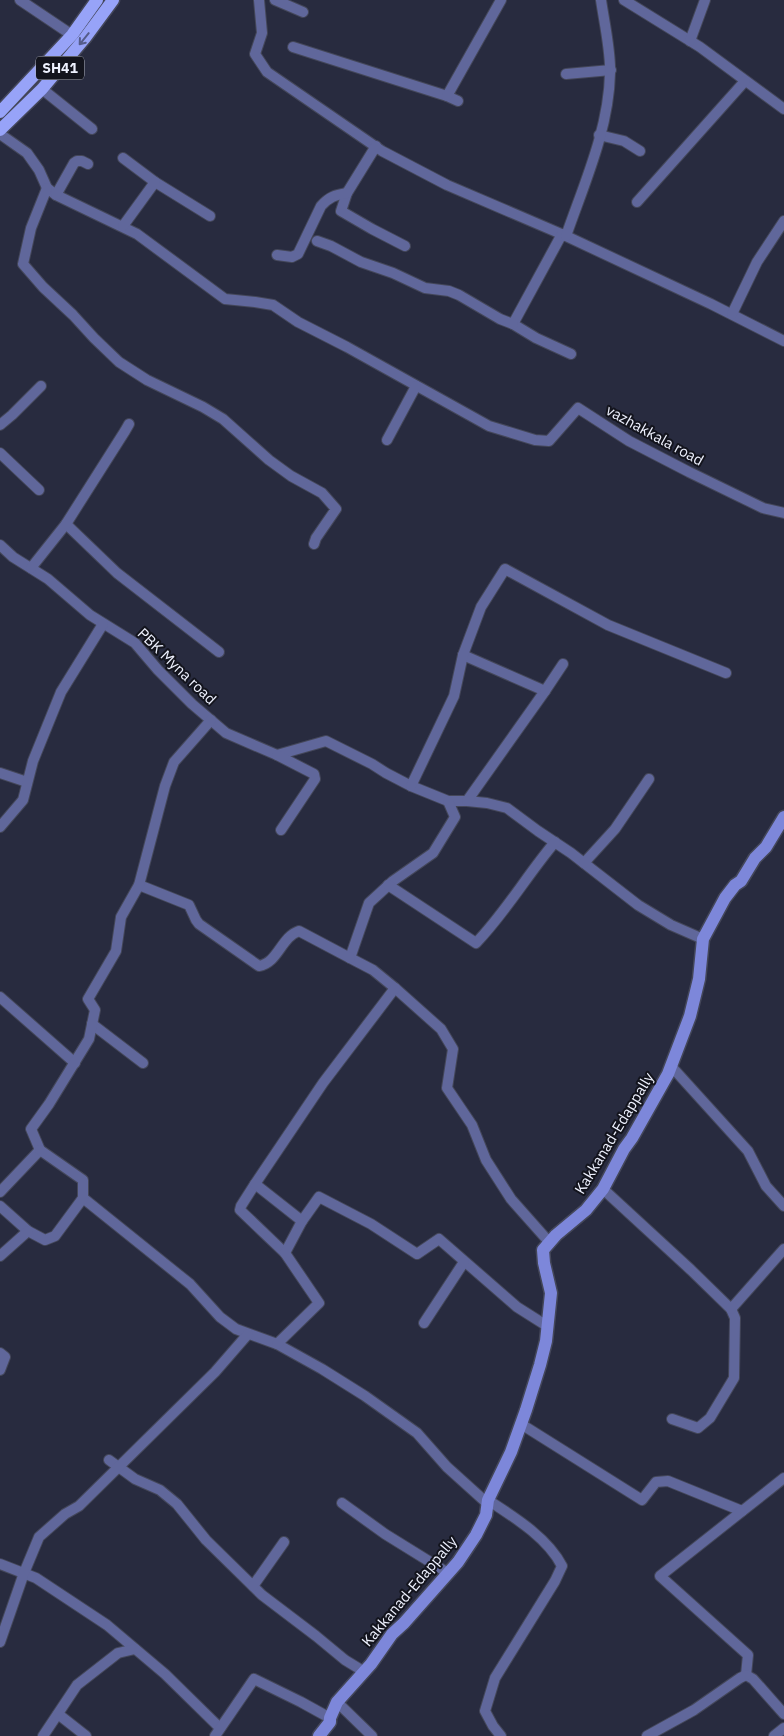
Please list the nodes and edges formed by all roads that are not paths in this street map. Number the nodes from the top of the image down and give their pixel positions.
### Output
1 (20, 0) edge
2 (97, 0) edge
3 (113, 0) edge
4 (259, 0) edge
5 (275, 0) edge
6 (501, 0) edge
7 (601, 0) edge
8 (624, 0) edge
9 (705, 0) edge
10 (303, 12) dead end
11 (72, 35) junction
12 (690, 41) junction
13 (292, 46) dead end
14 (611, 70) junction
15 (566, 74) dead end
16 (745, 81) junction
17 (42, 89) junction
18 (447, 96) junction
19 (458, 101) dead end
20 (784, 109) edge
21 (0, 112) edge
22 (92, 129) dead end
23 (0, 130) edge
24 (0, 134) edge
25 (599, 135) junction
26 (376, 146) junction
27 (640, 151) dead end
28 (123, 158) dead end
29 (88, 164) dead end
30 (155, 182) junction
31 (47, 188) junction
32 (347, 193) junction
33 (56, 196) junction
34 (637, 202) dead end
35 (210, 216) dead end
36 (783, 224) edge
37 (123, 226) junction
38 (564, 235) junction
39 (317, 240) dead end
40 (405, 246) dead end
41 (277, 255) dead end
42 (732, 314) junction
43 (514, 324) junction
44 (784, 341) edge
45 (571, 354) dead end
46 (40, 386) dead end
47 (416, 386) junction
48 (128, 424) dead end
49 (0, 425) edge
50 (387, 440) dead end
51 (0, 454) edge
52 (39, 490) dead end
53 (784, 512) edge
54 (66, 524) junction
55 (314, 544) dead end
56 (0, 545) edge
57 (30, 568) junction
58 (103, 624) junction
59 (219, 652) dead end
60 (463, 655) junction
61 (563, 664) dead end
62 (726, 673) dead end
63 (545, 691) junction
64 (211, 720) junction
65 (277, 755) junction
66 (0, 773) edge
67 (649, 779) dead end
68 (27, 782) junction
69 (411, 786) junction
70 (467, 801) junction
71 (448, 802) junction
72 (784, 817) edge
73 (0, 827) edge
74 (281, 830) dead end
75 (555, 842) junction
76 (584, 864) junction
77 (139, 885) junction
78 (388, 885) junction
79 (703, 940) junction
80 (350, 958) junction
81 (395, 988) junction
82 (0, 997) edge
83 (92, 1024) junction
84 (75, 1063) junction
85 (143, 1063) dead end
86 (671, 1066) junction
87 (40, 1150) junction
88 (255, 1184) junction
89 (603, 1189) junction
90 (0, 1192) edge
91 (83, 1198) junction
92 (0, 1206) edge
93 (784, 1206) edge
94 (302, 1221) junction
95 (28, 1231) junction
96 (550, 1243) junction
97 (784, 1249) edge
98 (285, 1253) junction
99 (0, 1256) edge
100 (464, 1262) junction
101 (731, 1309) junction
102 (424, 1323) dead end
103 (547, 1326) junction
104 (248, 1334) junction
105 (277, 1344) junction
106 (0, 1353) edge
107 (0, 1370) edge
108 (672, 1419) dead end
109 (520, 1424) junction
110 (110, 1460) dead end
111 (118, 1467) junction
112 (784, 1478) edge
113 (488, 1502) junction
114 (342, 1503) dead end
115 (742, 1511) junction
116 (284, 1542) dead end
117 (0, 1564) edge
118 (24, 1573) junction
119 (448, 1573) junction
120 (253, 1586) junction
121 (0, 1642) edge
122 (136, 1649) junction
123 (363, 1670) junction
124 (746, 1675) junction
125 (337, 1702) junction
126 (58, 1714) junction
127 (784, 1714) edge
128 (330, 1718) junction
129 (784, 1728) edge
130 (218, 1732) edge
131 (43, 1736) edge
132 (86, 1736) edge
133 (319, 1736) edge
134 (372, 1736) edge
135 (501, 1736) edge
136 (647, 1736) edge
137 (774, 1736) edge

1 - 11 street
2 - 11 main road
3 -> 17 main road, SH41
4 - 26 street
5 - 10 street
6 - 18 street
7 - 14 street
8 - 12 street
9 - 12 street
11 - 21 main road
12 - 16 street
13 - 18 street
14 - 15 street
14 - 25 street
16 - 20 street
16 - 34 street
17 - 22 street
17 - 23 main road, SH41
18 - 19 street
24 - 31 street
25 - 27 street
25 - 38 street
26 - 32 street
26 - 38 street
28 - 30 street
29 - 33 street
30 - 35 street
30 - 37 street
31 - 33 street, vazhakkala road
31 - 55 street
32 - 40 street
32 - 41 street
33 - 37 street, vazhakkala road
36 - 42 street
37 - 47 street, vazhakkala road
38 - 42 street
38 - 43 street
39 - 43 street
42 - 44 street
43 - 45 street
46 - 49 street
47 - 50 street
47 - 53 street, vazhakkala road
48 - 54 street
51 - 52 street
54 - 57 street
54 - 59 street
56 - 57 street, PBK Myna road
57 - 58 street, PBK Myna road
58 - 64 street, PBK Myna road
58 - 68 street
60 - 62 street
60 - 63 street
60 - 69 street
61 - 63 street
63 - 70 street
64 - 65 street, PBK Myna road
64 - 77 street
65 - 69 street
65 - 74 street, PBK Myna road
66 - 68 street
67 - 76 street
68 - 73 street
69 - 71 street
70 - 71 street
70 - 75 street
71 - 78 street
72 - 79 street, Kakkanad-Edappally
75 - 76 street
75 - 78 street
76 - 79 street
77 - 80 street
77 - 83 street
78 - 80 street
79 - 86 street, Kakkanad-Edappally
80 - 81 street
81 - 88 street
81 - 96 street
82 - 84 street
83 - 84 street
83 - 85 street
84 - 87 street
86 - 89 street, Kakkanad-Edappally
86 - 93 street
87 - 90 street
87 - 91 street
88 - 94 street
88 - 98 street
89 - 96 street, Kakkanad-Edappally
89 - 101 street
91 - 95 street
91 - 104 street
92 - 95 street
94 - 98 street
94 - 100 street
95 - 99 street
96 - 103 street, Kakkanad-Edappally
97 - 101 street
98 - 105 street
100 - 102 street
100 - 103 street
101 - 108 street
103 - 109 street, Kakkanad-Edappally
104 - 105 street
104 - 111 street
105 - 113 street
106 - 107 street
109 - 113 street, Kakkanad-Edappally
109 - 115 street
110 - 111 street
111 - 118 street
111 - 120 street
112 - 115 street
113 - 119 street, Kakkanad-Edappally
113 - 135 street
114 - 119 street
115 - 124 street
116 - 120 street
117 - 118 street
118 - 121 street
118 - 122 street
119 - 123 street, Kakkanad-Edappally
120 - 123 street
122 - 126 street
122 - 130 street
123 - 125 street, Kakkanad-Edappally
124 - 127 street
124 - 136 street
125 - 128 street, Kakkanad-Edappally
125 - 134 street
126 - 131 street
126 - 132 street
128 - 130 street
128 - 133 street, Kakkanad-Edappally
129 - 137 street

